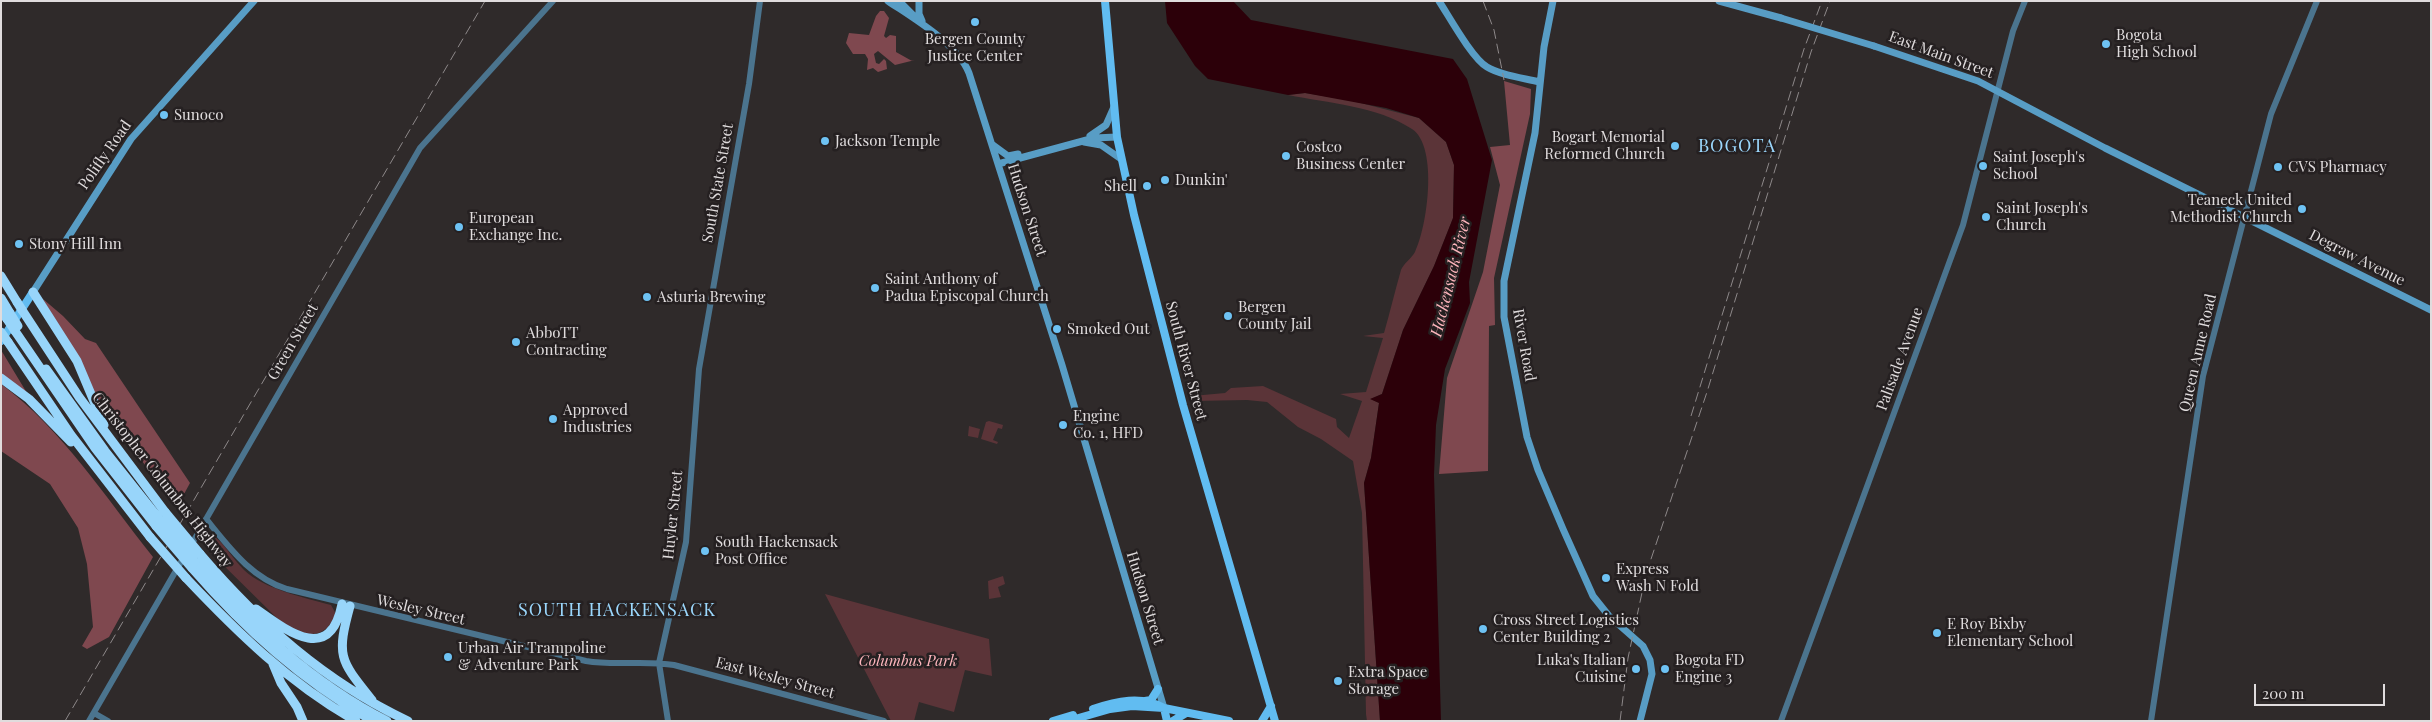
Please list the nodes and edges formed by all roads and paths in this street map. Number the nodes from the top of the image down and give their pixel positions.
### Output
1 (254, 1) edge
2 (553, 1) edge
3 (760, 1) edge
4 (765, 1) edge
5 (888, 1) edge
6 (919, 1) edge
7 (1104, 1) edge
8 (1439, 1) edge
9 (1553, 1) edge
10 (1719, 1) edge
11 (2025, 1) edge
12 (2317, 1) edge
13 (900, 3) edge
14 (758, 19) junction
15 (924, 26) junction
16 (1540, 82) junction
17 (1998, 91) junction
18 (1114, 107) junction
19 (1117, 137) junction
20 (1078, 141) junction
21 (992, 145) junction
22 (2110, 150) joint
23 (1038, 152) junction
24 (1121, 159) junction
25 (998, 164) junction
26 (2243, 217) junction
27 (1, 276) edge
28 (33, 292) junction
29 (1, 298) edge
30 (2431, 310) edge
31 (6, 314) edge
32 (1, 332) edge
33 (5, 342) edge
34 (699, 369) joint
35 (1, 378) edge
36 (108, 434) junction
37 (90, 459) junction
38 (206, 519) junction
39 (193, 565) junction
40 (238, 597) junction
41 (346, 605) junction
42 (659, 663) junction
43 (273, 664) junction
44 (1158, 689) junction
45 (1145, 701) junction
46 (376, 705) junction
47 (1271, 706) junction
48 (1164, 708) junction
49 (1187, 712) junction
50 (94, 713) junction
51 (89, 721) edge
52 (108, 721) edge
53 (302, 721) edge
54 (356, 721) edge
55 (373, 721) edge
56 (387, 721) edge
57 (408, 721) edge
58 (668, 721) edge
59 (884, 721) edge
60 (1053, 721) edge
61 (1068, 721) edge
62 (1168, 721) edge
63 (1173, 721) edge
64 (1228, 721) edge
65 (1262, 721) edge
66 (1275, 721) edge
67 (1640, 721) edge
68 (1781, 721) edge
69 (2151, 721) edge

1 - 28 main road, Polifly Road
2 - 38 street, Green Street
3 - 14 street, South State Street
4 - 14 street
5 - 13 main road, Hudson Street
6 - 15 main road
7 - 18 main road, South River Street
8 - 16 main road
9 - 16 main road, River Road
10 - 17 main road, East Main Street, bridge
11 - 17 street, Palisade Avenue
12 - 26 street, Queen Anne Road
13 - 15 main road, Hudson Street
14 - 34 street, South State Street
15 - 21 main road, Hudson Street
16 - 67 main road, River Road
17 - 22 main road, East Main Street
17 - 68 street, Palisade Avenue
18 - 19 main road, South River Street
18 - 20 main road
19 - 20 main road
19 - 24 main road, South River Street
20 - 23 main road
20 - 24 main road
21 - 23 main road
21 - 25 main road, Hudson Street
22 - 26 main road, Degraw Avenue
23 - 25 main road
24 - 47 main road, South River Street
25 - 44 main road, Hudson Street
26 - 30 main road, Degraw Avenue
26 - 69 street, Queen Anne Road
27 - 36 highway, Christopher Columbus Highway, bridge
28 - 33 main road, Polifly Road
28 - 36 highway
29 - 31 highway, Christopher Columbus Highway
31 - 39 highway, Christopher Columbus Highway, bridge
32 - 33 highway, bridge
33 - 37 highway
34 - 42 street, Huyler Street
35 - 37 highway
36 - 40 highway, Christopher Columbus Highway, bridge
37 - 43 highway, bridge
38 - 41 street, Wesley Street
38 - 50 street, Green Street
39 - 55 highway, Christopher Columbus Highway
39 - 56 highway, Christopher Columbus Highway
40 - 41 highway
40 - 46 highway, Christopher Columbus Highway
41 - 42 street, Wesley Street
41 - 46 highway
42 - 58 street, Huyler Street
42 - 59 street, East Wesley Street
43 - 53 highway
43 - 54 highway
44 - 45 main road
44 - 48 main road, Hudson Street
45 - 48 main road
45 - 60 main road
46 - 57 highway, Christopher Columbus Highway
47 - 65 main road
47 - 66 main road, South River Street
48 - 49 main road
48 - 61 main road
48 - 62 main road, Hudson Street
49 - 63 main road
49 - 64 main road
50 - 51 street, Green Street
50 - 52 street

